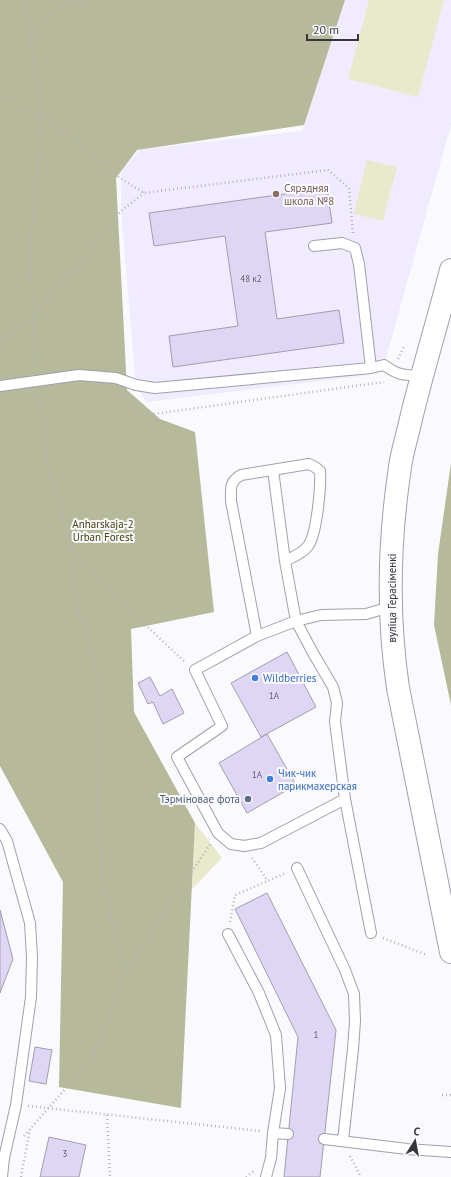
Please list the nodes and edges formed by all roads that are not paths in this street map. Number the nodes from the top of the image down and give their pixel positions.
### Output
1 (314, 246) dead end
2 (451, 270) edge
3 (371, 368) junction
4 (422, 376) junction
5 (0, 386) edge
6 (273, 470) junction
7 (285, 562) junction
8 (390, 607) junction
9 (296, 621) junction
10 (257, 636) junction
11 (345, 799) junction
12 (0, 829) edge
13 (297, 868) road end
14 (371, 933) road end
15 (228, 934) road end
16 (451, 952) edge
17 (273, 1133) junction
18 (288, 1134) dead end
19 (324, 1139) dead end
20 (342, 1141) junction
21 (451, 1152) edge
22 (2, 1158) edge
23 (2, 1177) edge
24 (266, 1177) edge

1 - 3 lane
2 - 4 street, вуліца Герасіменкі
3 - 4 lane
3 - 5 lane
4 - 8 street, вуліца Герасіменкі
6 - 7 lane
6 - 7 lane
6 - 10 lane
7 - 9 lane
8 - 9 lane
8 - 16 street, вуліца Герасіменкі
9 - 10 lane
9 - 11 lane
10 - 11 lane
11 - 14 lane
12 - 22 lane
13 - 20 lane
15 - 17 lane
17 - 18 lane
17 - 24 lane
19 - 20 lane
20 - 21 lane
22 - 23 lane

